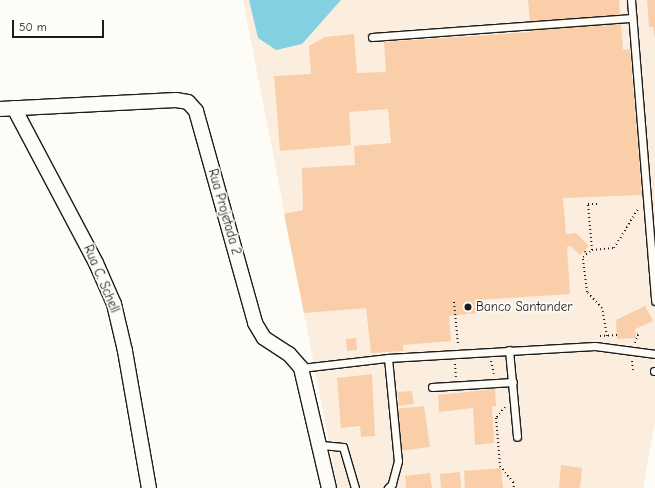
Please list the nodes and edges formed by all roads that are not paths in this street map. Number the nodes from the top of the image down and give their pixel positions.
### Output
1 (631, 0) edge
2 (632, 18) junction
3 (372, 37) dead end
4 (14, 108) junction
5 (0, 109) edge
6 (655, 301) edge
7 (509, 350) junction
8 (655, 354) edge
9 (388, 358) junction
10 (301, 368) junction
11 (513, 382) junction
12 (432, 387) dead end
13 (517, 437) dead end
14 (321, 445) junction
15 (149, 488) edge
16 (329, 488) edge
17 (355, 488) edge
18 (388, 488) edge

1 - 2 lane
2 - 3 lane
2 - 6 lane
4 - 5 street, Rua Projetada 2
4 - 10 street, Rua Projetada 2
4 - 15 street, Rua C. Schell
7 - 8 lane
7 - 9 lane
7 - 11 lane
9 - 10 lane
9 - 18 lane
10 - 14 street, Rua Projetada 2
11 - 12 lane
11 - 13 lane
14 - 16 street, Rua Projetada 2
14 - 17 lane

